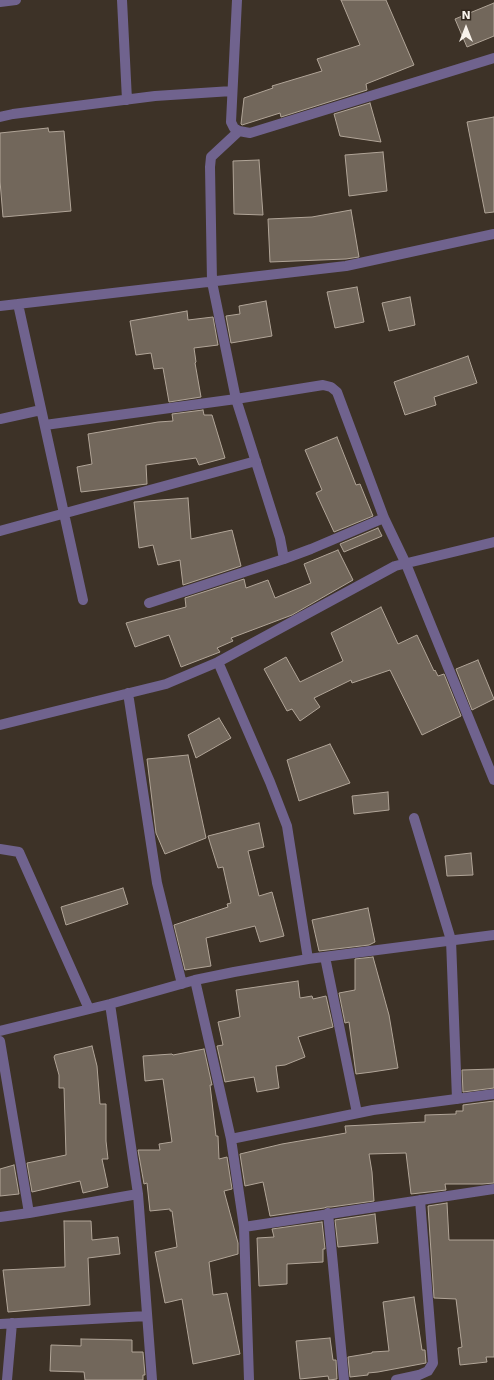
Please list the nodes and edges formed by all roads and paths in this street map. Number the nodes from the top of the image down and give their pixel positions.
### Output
1 (16, 0) edge
2 (122, 0) edge
3 (237, 0) edge
4 (0, 2) edge
5 (494, 58) edge
6 (232, 91) junction
7 (127, 100) junction
8 (0, 117) edge
9 (239, 131) junction
10 (494, 234) edge
11 (212, 282) junction
12 (1, 303) edge
13 (18, 304) junction
14 (236, 399) junction
15 (41, 410) junction
16 (0, 419) edge
17 (44, 425) junction
18 (256, 461) junction
19 (64, 514) junction
20 (384, 518) junction
21 (0, 531) edge
22 (494, 542) edge
23 (284, 559) junction
24 (406, 564) junction
25 (83, 600) dead end
26 (149, 603) dead end
27 (218, 662) junction
28 (128, 693) junction
29 (0, 725) edge
30 (494, 780) edge
31 (414, 818) dead end
32 (0, 849) edge
33 (494, 935) edge
34 (451, 940) junction
35 (325, 957) junction
36 (308, 959) junction
37 (196, 980) junction
38 (182, 984) junction
39 (110, 1004) junction
40 (89, 1009) junction
41 (0, 1031) edge
42 (0, 1041) edge
43 (494, 1094) edge
44 (457, 1099) junction
45 (357, 1114) junction
46 (230, 1139) junction
47 (494, 1189) edge
48 (138, 1194) junction
49 (420, 1200) junction
50 (28, 1213) junction
51 (328, 1213) junction
52 (0, 1217) edge
53 (244, 1227) junction
54 (147, 1316) junction
55 (12, 1323) junction
56 (0, 1324) edge
57 (7, 1380) edge
58 (152, 1380) edge
59 (249, 1380) edge
60 (344, 1380) edge
61 (396, 1380) edge

1 - 4 street
2 - 7 street
3 - 6 street
5 - 9 street
6 - 7 street
6 - 9 street
7 - 8 street
9 - 11 street
10 - 11 street
11 - 13 street
11 - 14 street
12 - 13 street
13 - 15 street
14 - 17 street
14 - 18 street
14 - 20 street
15 - 16 street
15 - 17 street
17 - 19 street
18 - 19 street
18 - 23 street
19 - 21 street
19 - 25 street
20 - 23 street
20 - 24 street
22 - 24 street
23 - 26 street
24 - 27 street
24 - 30 street
27 - 28 street
27 - 36 street
28 - 29 street
28 - 38 street
31 - 34 street
32 - 40 street
33 - 34 street
34 - 35 street
34 - 44 street
35 - 36 street
35 - 45 street
36 - 37 street
37 - 38 street
37 - 46 street
38 - 39 street
39 - 40 street
39 - 48 street
40 - 41 street
42 - 50 street
43 - 44 street
44 - 45 street
45 - 46 street
46 - 53 street
47 - 49 street
48 - 50 street
48 - 54 street
49 - 51 street
49 - 61 street
50 - 52 street
51 - 53 street
51 - 60 street
53 - 59 street
54 - 55 street
54 - 58 street
55 - 56 street
55 - 57 street

